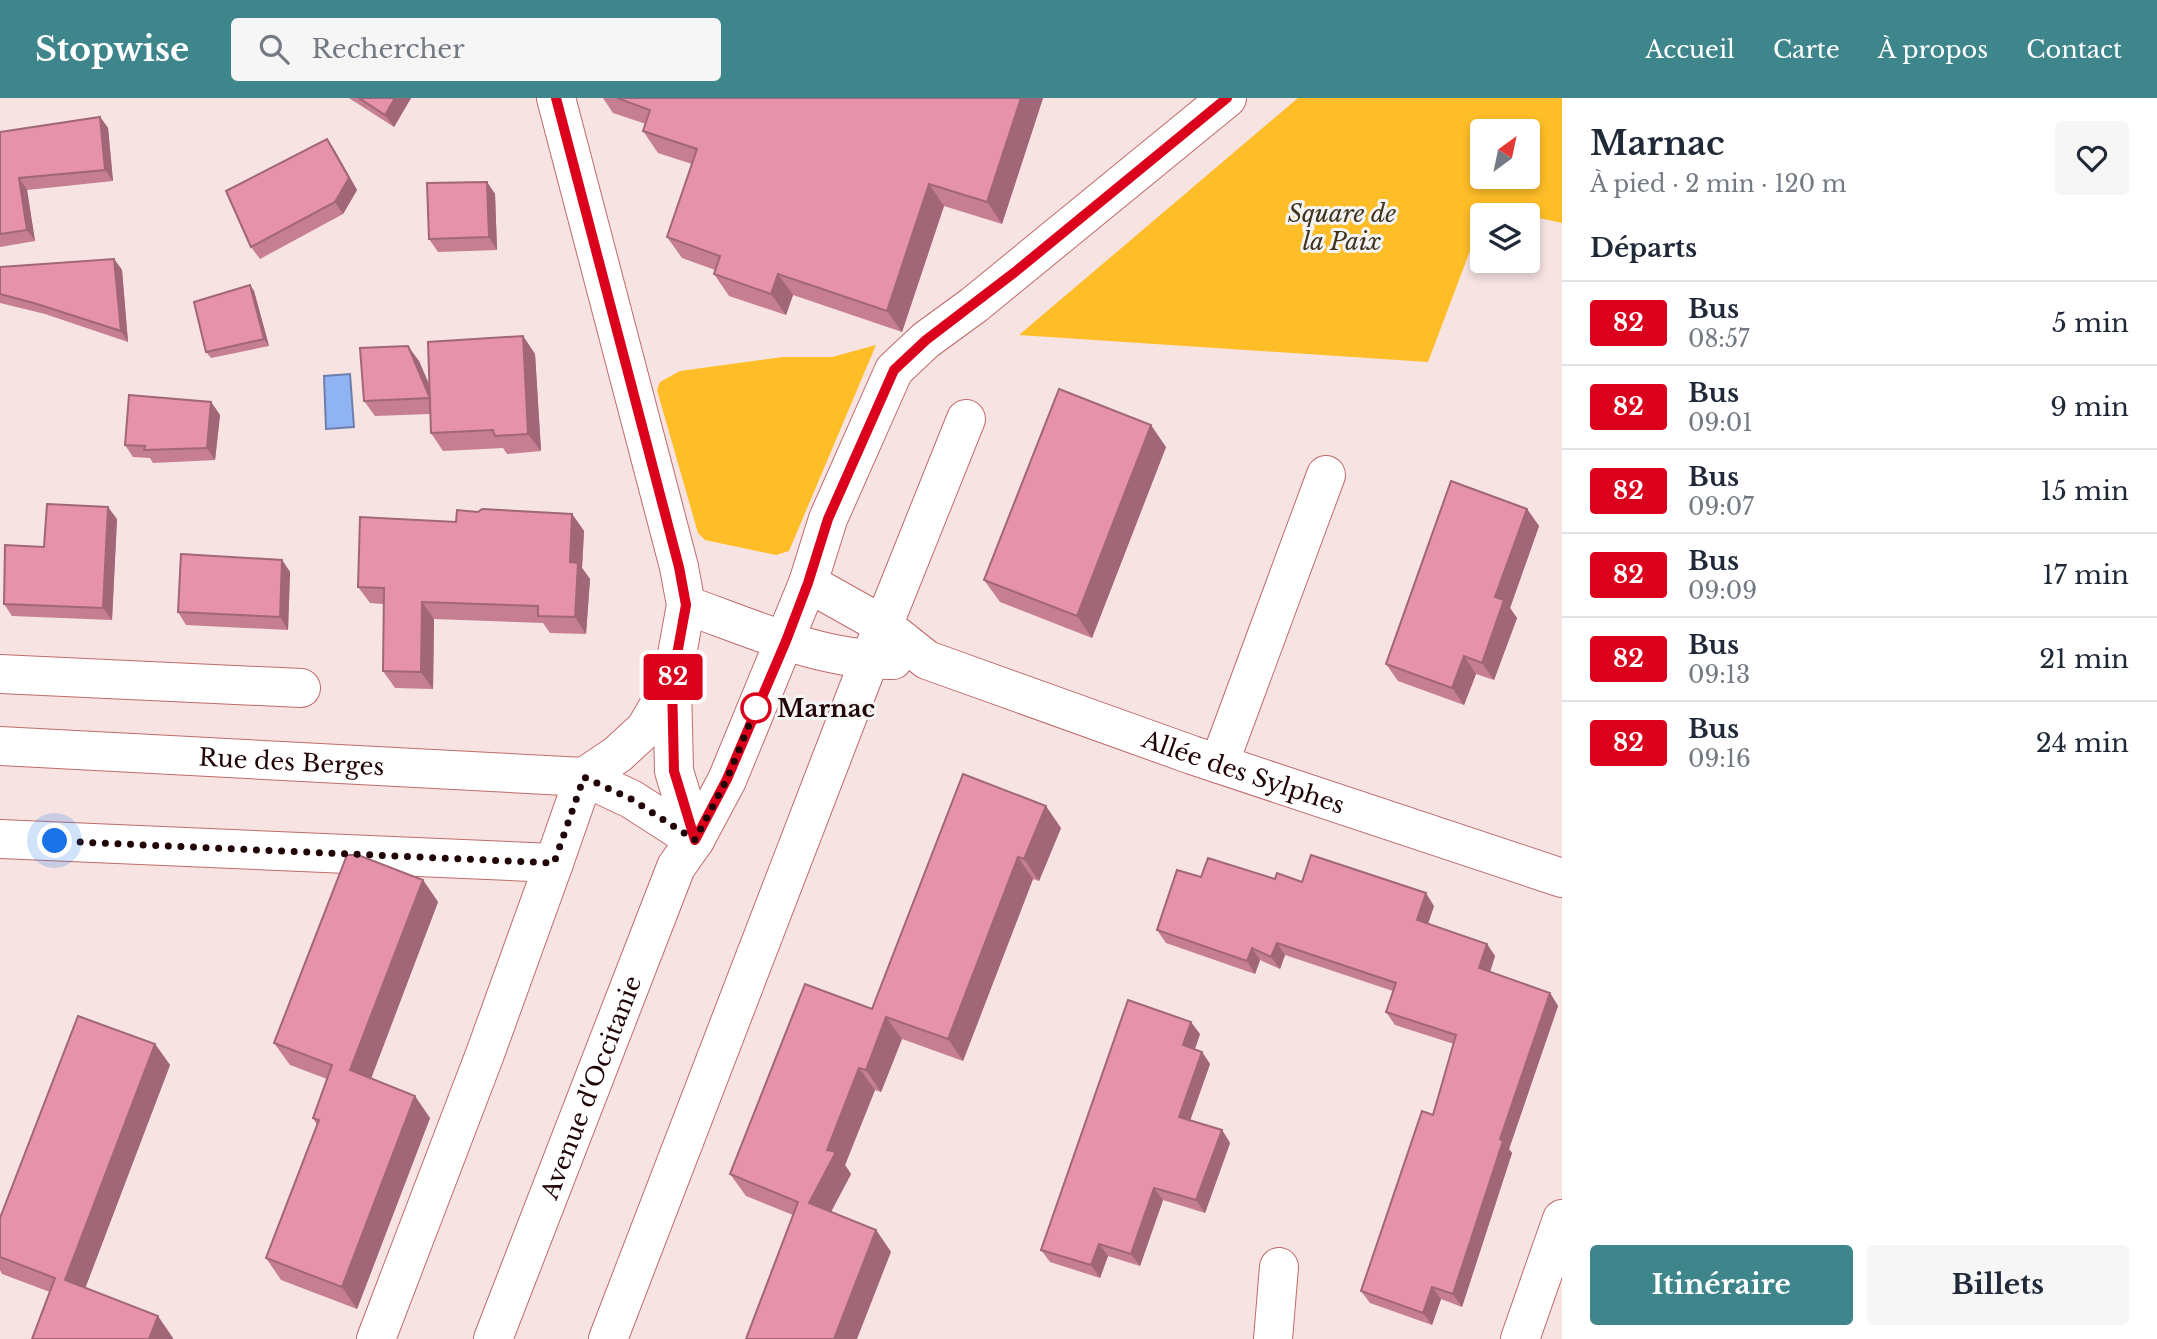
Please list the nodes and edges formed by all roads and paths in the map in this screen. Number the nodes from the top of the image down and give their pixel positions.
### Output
1 (556, 98) edge
2 (1227, 98) edge
3 (966, 419) dead end
4 (1326, 475) dead end
5 (808, 583) junction
6 (686, 605) junction
7 (883, 625) junction
8 (786, 641) junction
9 (927, 660) junction
10 (869, 661) junction
11 (0, 674) edge
12 (672, 682) junction
13 (301, 688) dead end
14 (0, 746) edge
15 (1219, 764) junction
16 (584, 777) junction
17 (0, 839) edge
18 (695, 840) junction
19 (554, 863) junction
20 (1562, 878) edge
21 (1562, 1219) edge
22 (1279, 1266) dead end
23 (376, 1339) edge
24 (493, 1339) edge
25 (608, 1339) edge
26 (1273, 1339) edge
27 (1520, 1339) edge

1 - 6 street
2 - 5 street, Avenue d'Occitanie
3 - 7 street
4 - 15 street
5 - 7 street, Allée des Sylphes
5 - 8 street, Avenue d'Occitanie
6 - 8 street
6 - 12 street
7 - 9 street, Allée des Sylphes
7 - 10 street
8 - 10 street, Allée des Sylphes
8 - 18 street, Avenue d'Occitanie
9 - 10 street, Allée des Sylphes
9 - 15 street, Allée des Sylphes
10 - 25 street
11 - 13 street
12 - 16 street
12 - 18 street
14 - 16 street, Rue des Berges
15 - 20 street, Allée des Sylphes
16 - 18 street
16 - 19 street
17 - 19 street
18 - 24 street, Avenue d'Occitanie
19 - 23 street
21 - 27 street
22 - 26 street

